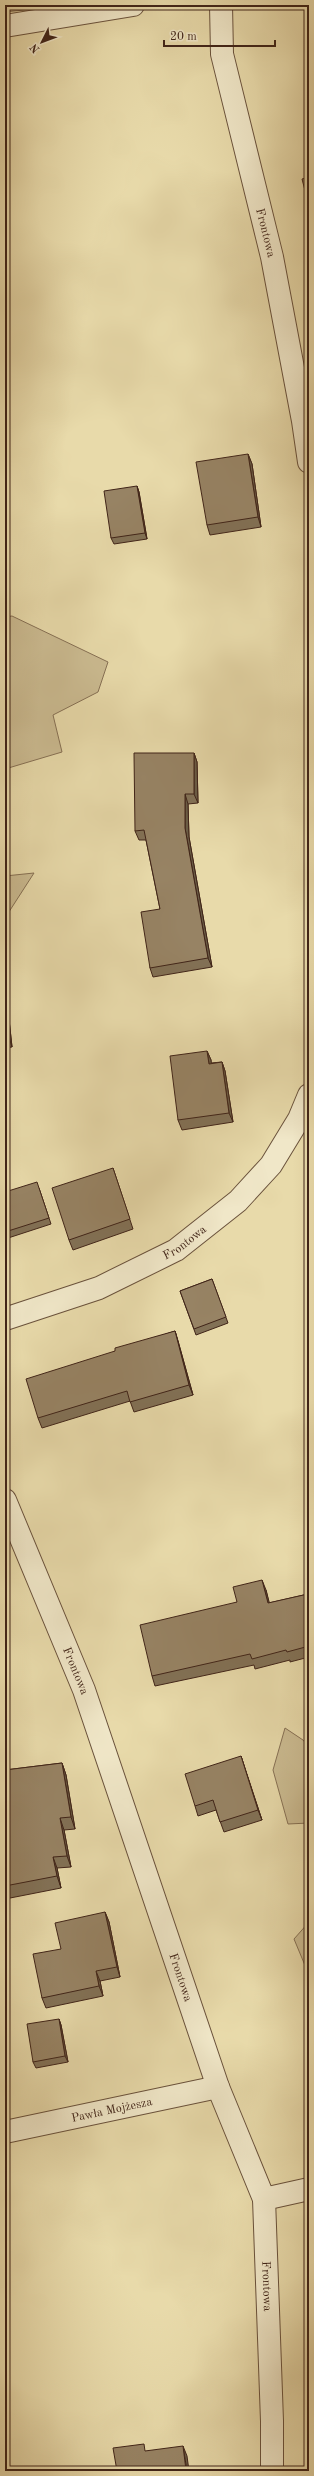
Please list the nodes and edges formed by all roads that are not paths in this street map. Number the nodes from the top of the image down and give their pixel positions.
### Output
1 (133, 5) edge
2 (221, 5) edge
3 (5, 26) edge
4 (309, 462) edge
5 (309, 1095) edge
6 (5, 1319) edge
7 (5, 1500) edge
8 (218, 2087) junction
9 (5, 2132) edge
10 (309, 2189) edge
11 (264, 2199) junction
12 (272, 2471) edge

1 - 3 street
2 - 4 street, Frontowa
5 - 6 street, Frontowa
7 - 8 street, Frontowa
8 - 9 street, Pawła Mojżesza
8 - 11 street, Frontowa
10 - 11 street
11 - 12 street, Frontowa

